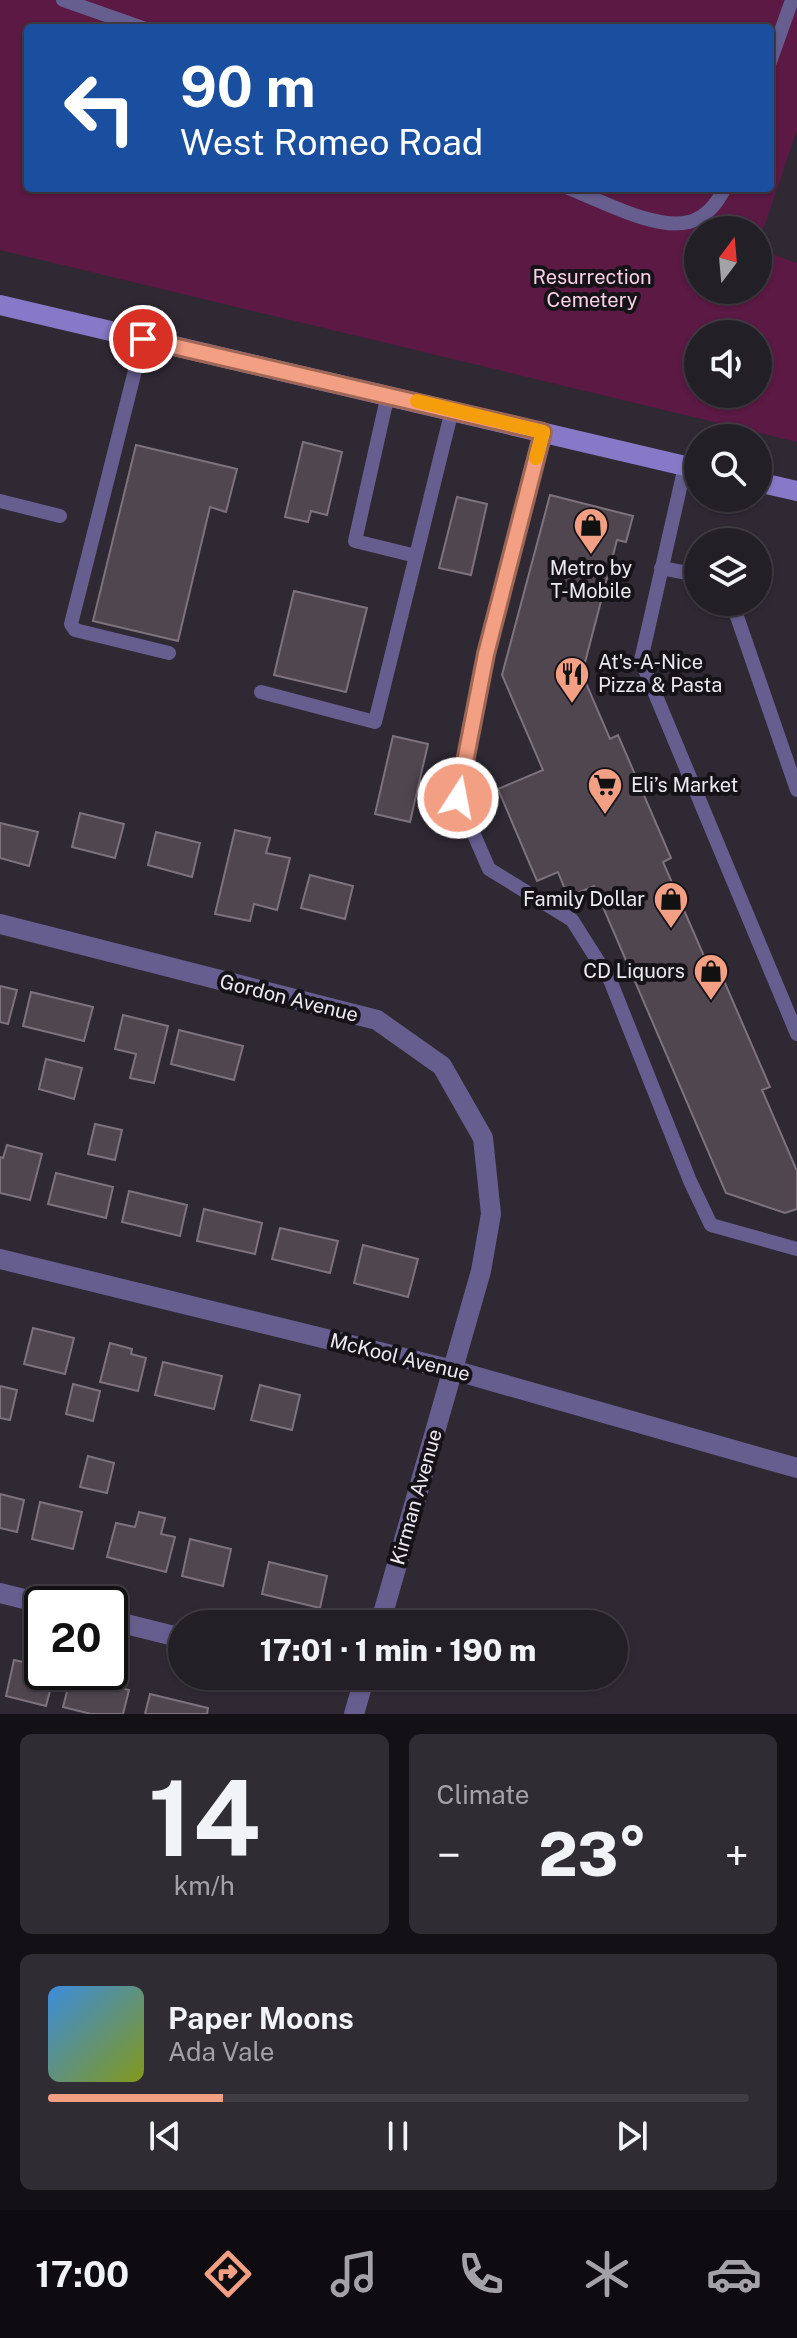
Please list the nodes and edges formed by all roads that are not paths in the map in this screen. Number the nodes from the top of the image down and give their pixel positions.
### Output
1 (63, 0) edge
2 (792, 0) edge
3 (132, 24) edge
4 (774, 51) edge
5 (578, 192) edge
6 (723, 192) edge
7 (0, 305) edge
8 (143, 339) junction
9 (388, 394) junction
10 (452, 410) junction
11 (543, 432) junction
12 (684, 465) edge
13 (772, 485) edge
14 (797, 491) edge
15 (684, 493) edge
16 (1, 506) edge
17 (60, 516) dead end
18 (416, 556) junction
19 (661, 568) junction
20 (684, 572) edge
21 (737, 616) edge
22 (169, 653) dead end
23 (261, 692) dead end
24 (797, 790) edge
25 (0, 924) edge
26 (797, 1034) edge
27 (797, 1249) edge
28 (0, 1259) edge
29 (453, 1370) junction
30 (797, 1468) edge
31 (0, 1593) edge
32 (24, 1599) edge
33 (384, 1610) edge
34 (128, 1624) edge
35 (168, 1634) edge
36 (361, 1690) edge
37 (354, 1714) edge

1 - 3 lane
2 - 4 lane
5 - 6 lane
7 - 8 main road
8 - 9 main road
8 - 22 lane
9 - 10 main road
9 - 18 lane
10 - 11 main road
10 - 18 lane
11 - 12 main road
11 - 27 lane
13 - 14 main road
15 - 19 lane
16 - 17 lane
18 - 23 lane
19 - 20 lane
19 - 26 lane
21 - 24 lane
25 - 29 street, Gordon Avenue
28 - 29 street, McKool Avenue
29 - 30 street, McKool Avenue
29 - 33 street, Kirman Avenue
31 - 32 street
34 - 35 street
36 - 37 street

